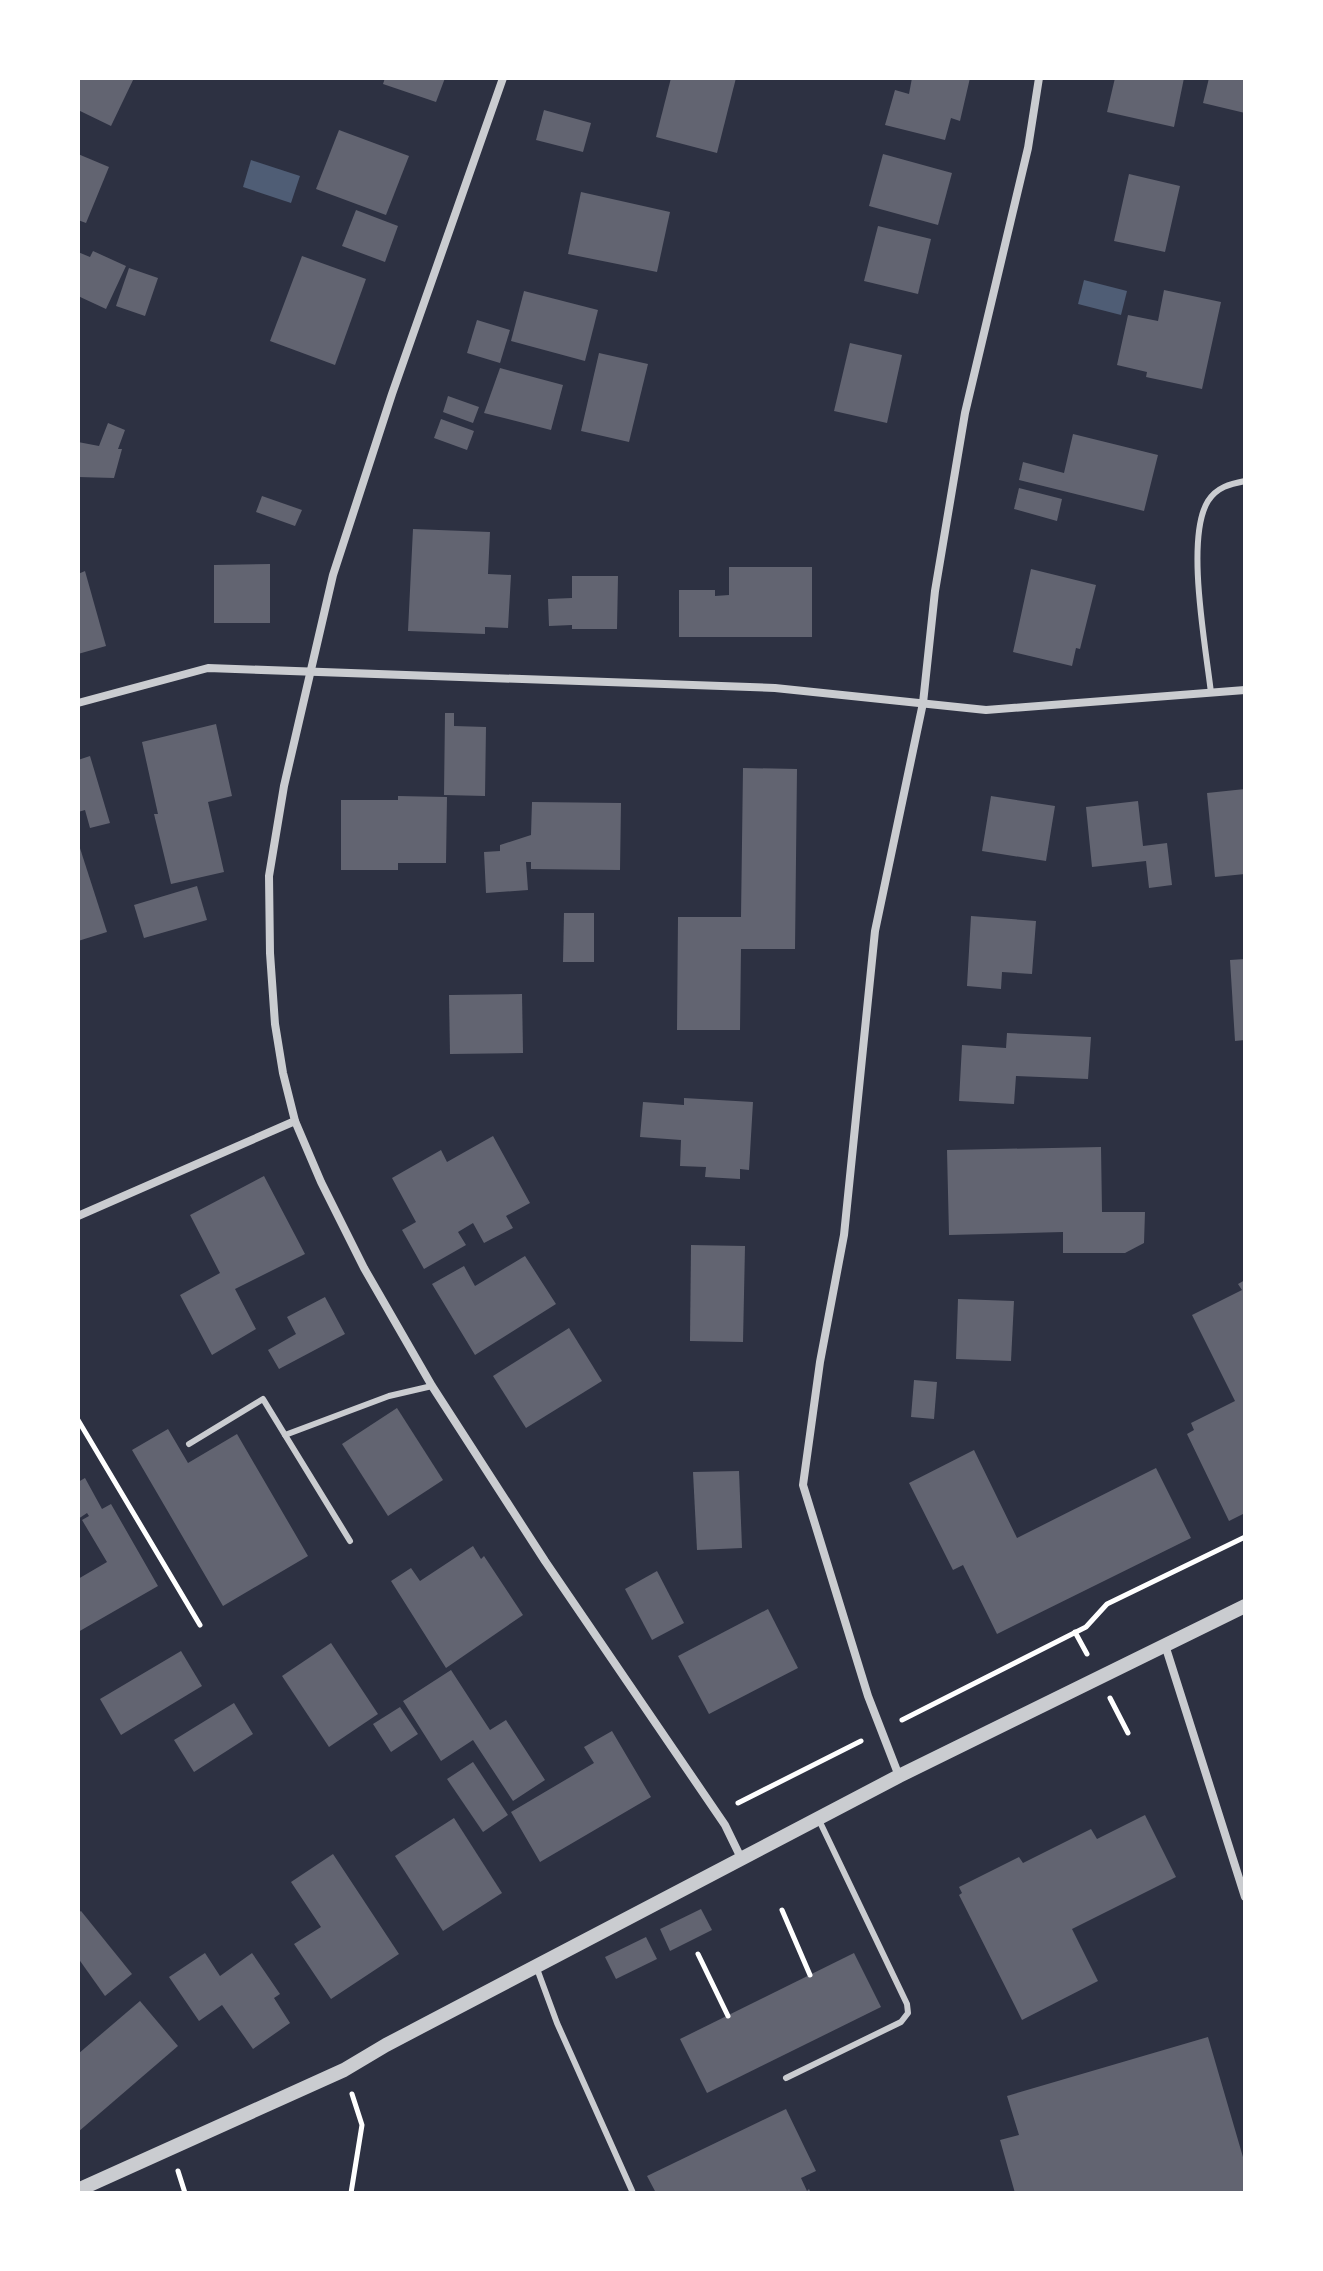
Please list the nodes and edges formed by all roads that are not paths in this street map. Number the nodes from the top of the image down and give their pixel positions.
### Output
1 (503, 78) edge
2 (1039, 78) edge
3 (1245, 481) edge
4 (310, 673) junction
5 (1245, 690) edge
6 (1211, 693) junction
7 (78, 703) edge
8 (923, 703) junction
9 (295, 1121) junction
10 (78, 1216) edge
11 (432, 1386) junction
12 (285, 1435) junction
13 (189, 1444) dead end
14 (350, 1541) dead end
15 (1245, 1606) edge
16 (1165, 1645) junction
17 (899, 1776) junction
18 (818, 1818) junction
19 (741, 1858) junction
20 (1245, 1897) edge
21 (536, 1966) junction
22 (786, 2078) dead end
23 (78, 2190) edge
24 (633, 2193) edge

1 - 4 street
2 - 8 street
3 - 6 lane
4 - 7 street
4 - 8 street
4 - 9 street
5 - 6 street
6 - 8 street
8 - 17 street
9 - 10 street
9 - 11 street
11 - 12 lane
11 - 19 street
12 - 13 lane
12 - 14 lane
15 - 16 street
16 - 17 street
16 - 20 street
17 - 18 street
18 - 19 street
18 - 22 lane
19 - 21 street
21 - 23 street
21 - 24 lane

